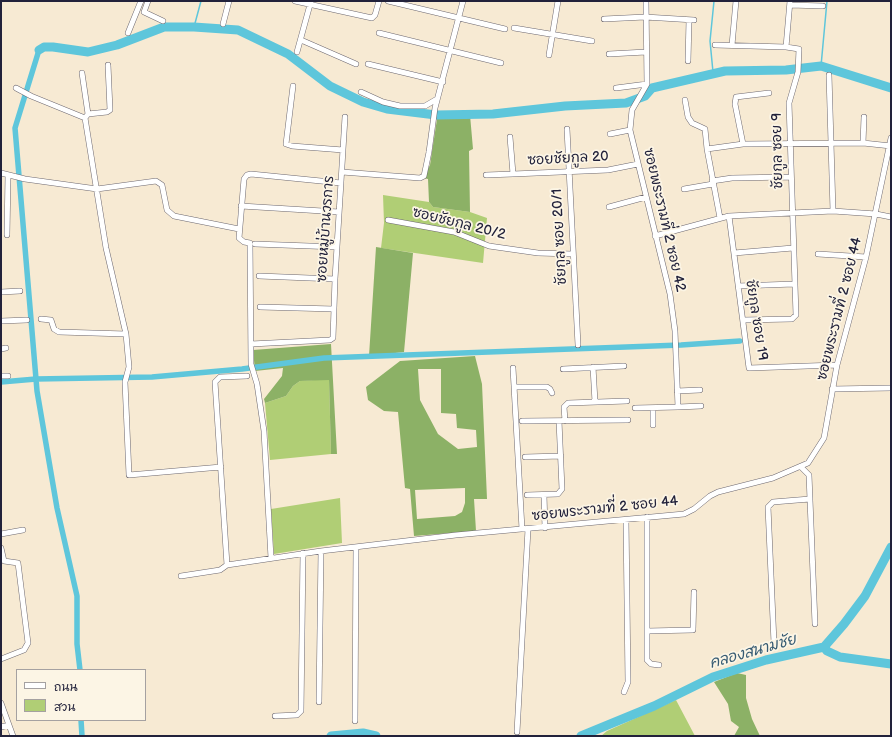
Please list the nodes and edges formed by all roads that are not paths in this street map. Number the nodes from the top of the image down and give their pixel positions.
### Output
1 (141, 1) edge
2 (229, 1) edge
3 (295, 1) edge
4 (379, 1) edge
5 (388, 1) edge
6 (462, 1) edge
7 (558, 1) edge
8 (646, 1) edge
9 (736, 1) edge
10 (148, 3) edge
11 (310, 3) edge
12 (790, 3) edge
13 (823, 6) dead end
14 (645, 17) junction
15 (459, 18) junction
16 (604, 19) dead end
17 (163, 21) dead end
18 (223, 24) dead end
19 (514, 28) dead end
20 (505, 29) dead end
21 (128, 33) dead end
22 (379, 34) dead end
23 (551, 34) junction
24 (301, 40) junction
25 (592, 41) dead end
26 (715, 45) dead end
27 (732, 45) junction
28 (786, 47) junction
29 (451, 50) junction
30 (297, 52) dead end
31 (646, 52) junction
32 (608, 54) dead end
33 (549, 55) dead end
34 (688, 61) dead end
35 (501, 63) dead end
36 (356, 64) dead end
37 (368, 64) dead end
38 (108, 65) dead end
39 (82, 73) dead end
40 (829, 75) dead end
41 (443, 82) junction
42 (647, 84) junction
43 (293, 86) dead end
44 (16, 88) dead end
45 (616, 88) dead end
46 (361, 92) dead end
47 (769, 93) dead end
48 (437, 99) junction
49 (685, 100) dead end
50 (86, 116) junction
51 (346, 117) dead end
52 (864, 118) dead end
53 (567, 129) dead end
54 (630, 130) junction
55 (610, 134) dead end
56 (510, 137) dead end
57 (891, 138) edge
58 (831, 143) junction
59 (863, 143) junction
60 (743, 144) junction
61 (790, 144) junction
62 (890, 146) edge
63 (707, 148) junction
64 (343, 150) junction
65 (638, 164) junction
66 (342, 172) junction
67 (568, 172) junction
68 (1, 173) edge
69 (513, 174) junction
70 (8, 175) junction
71 (486, 175) dead end
72 (790, 177) junction
73 (713, 182) junction
74 (341, 183) junction
75 (97, 189) junction
76 (684, 189) dead end
77 (646, 197) junction
78 (241, 206) junction
79 (609, 207) dead end
80 (833, 211) junction
81 (339, 212) junction
82 (791, 212) junction
83 (876, 214) junction
84 (729, 216) junction
85 (891, 217) edge
86 (720, 218) junction
87 (388, 220) dead end
88 (239, 229) junction
89 (7, 235) dead end
90 (655, 236) junction
91 (253, 243) junction
92 (337, 247) junction
93 (793, 248) junction
94 (734, 253) junction
95 (572, 254) junction
96 (818, 254) dead end
97 (866, 258) junction
98 (259, 276) dead end
99 (335, 279) junction
100 (794, 284) junction
101 (738, 286) junction
102 (1, 292) edge
103 (20, 292) dead end
104 (260, 307) dead end
105 (334, 309) junction
106 (41, 319) dead end
107 (27, 320) dead end
108 (743, 320) junction
109 (1, 321) edge
110 (126, 334) junction
111 (251, 344) junction
112 (578, 344) dead end
113 (837, 365) junction
114 (624, 366) dead end
115 (593, 367) junction
116 (513, 368) dead end
117 (563, 368) dead end
118 (1, 376) edge
119 (8, 376) dead end
120 (247, 376) dead end
121 (514, 387) junction
122 (891, 388) edge
123 (832, 389) junction
124 (700, 390) dead end
125 (677, 391) junction
126 (552, 393) dead end
127 (627, 401) dead end
128 (595, 402) junction
129 (701, 406) dead end
130 (678, 407) junction
131 (635, 408) dead end
132 (653, 408) junction
133 (628, 420) dead end
134 (522, 421) dead end
135 (562, 421) junction
136 (653, 426) dead end
137 (561, 456) junction
138 (525, 458) dead end
139 (221, 467) junction
140 (801, 467) junction
141 (544, 494) junction
142 (527, 495) dead end
143 (810, 500) junction
144 (647, 517) junction
145 (626, 520) junction
146 (545, 528) junction
147 (525, 529) junction
148 (23, 530) dead end
149 (1, 534) edge
150 (1, 548) edge
151 (356, 548) junction
152 (322, 551) junction
153 (303, 554) junction
154 (271, 558) junction
155 (227, 564) junction
156 (181, 576) dead end
157 (694, 592) dead end
158 (815, 624) dead end
159 (647, 632) junction
160 (774, 643) dead end
161 (1, 659) edge
162 (659, 665) dead end
163 (624, 692) dead end
164 (319, 702) dead end
165 (1, 704) edge
166 (275, 716) dead end
167 (355, 721) dead end
168 (9, 725) junction
169 (1, 727) edge
170 (517, 732) dead end
171 (13, 736) edge

1 - 10 street
1 - 21 street
2 - 18 street
3 - 11 street
4 - 11 street
5 - 15 street
6 - 15 street
7 - 23 street
8 - 14 street, ซอยพระรามที่ 2 ซอย 42
9 - 27 street
10 - 17 street
11 - 24 street
12 - 13 street
12 - 28 street
14 - 16 street
14 - 31 street, ซอยพระรามที่ 2 ซอย 42
14 - 34 street
15 - 20 street
15 - 29 street
19 - 23 street
22 - 29 street
23 - 25 street
23 - 33 street
24 - 30 street
24 - 36 street
26 - 27 street
27 - 28 street
28 - 61 street, ชัยกูล ซอย 9
29 - 35 street
29 - 41 street
31 - 32 street
31 - 42 street, ซอยพระรามที่ 2 ซอย 42
37 - 41 street
38 - 50 street
39 - 50 street
40 - 58 street
41 - 48 street
42 - 45 street
42 - 54 street, ซอยพระรามที่ 2 ซอย 42
43 - 64 street
44 - 50 street
46 - 48 street
47 - 60 street
48 - 66 street
49 - 63 street
50 - 75 street
51 - 64 street, ซอยหมู่บ้านวรการ
52 - 59 street
53 - 67 street, ชัยกูล ซอย 20/1
54 - 55 street
54 - 65 street, ซอยพระรามที่ 2 ซอย 42
56 - 69 street, ซอยชัยกูล 20
57 - 62 street, ซอยพระรามที่ 2 ซอย 44
58 - 59 street
58 - 61 street
58 - 80 street
59 - 62 street
60 - 61 street
60 - 63 street
61 - 72 street, ชัยกูล ซอย 9
62 - 83 street, ซอยพระรามที่ 2 ซอย 44
63 - 73 street
64 - 66 street, ซอยหมู่บ้านวรการ
65 - 67 street, ซอยชัยกูล 20
65 - 77 street, ซอยพระรามที่ 2 ซอย 42
66 - 74 street, ซอยหมู่บ้านวรการ
67 - 69 street, ซอยชัยกูล 20
67 - 95 street, ชัยกูล ซอย 20/1
68 - 70 street
69 - 71 street
70 - 75 street
70 - 89 street
72 - 73 street
72 - 82 street, ชัยกูล ซอย 9
73 - 76 street
73 - 86 street
74 - 78 street
74 - 81 street, ซอยหมู่บ้านวรการ
75 - 88 street
75 - 110 street
77 - 79 street
77 - 90 street, ซอยพระรามที่ 2 ซอย 42
78 - 81 street
78 - 88 street
80 - 82 street
80 - 83 street
81 - 92 street, ซอยหมู่บ้านวรการ
82 - 84 street
82 - 93 street, ชัยกูล ซอย 9
83 - 85 street
83 - 97 street, ซอยพระรามที่ 2 ซอย 44
84 - 86 street
84 - 94 street, ชัยกูล ซอย 19
86 - 90 street
87 - 95 street, ซอยชัยกูล 20/2
88 - 91 street
90 - 125 street, ซอยพระรามที่ 2 ซอย 42
91 - 92 street
91 - 111 street
92 - 99 street, ซอยหมู่บ้านวรการ
93 - 94 street
93 - 100 street, ชัยกูล ซอย 9
94 - 101 street, ชัยกูล ซอย 19
95 - 112 street, ชัยกูล ซอย 20/1
96 - 97 street
97 - 113 street, ซอยพระรามที่ 2 ซอย 44
98 - 99 street
99 - 105 street, ซอยหมู่บ้านวรการ
100 - 101 street
100 - 108 street, ชัยกูล ซอย 9
101 - 108 street, ชัยกูล ซอย 19
102 - 103 street
104 - 105 street
105 - 111 street, ซอยหมู่บ้านวรการ
106 - 110 street
107 - 109 street
108 - 113 street, ชัยกูล ซอย 19
110 - 139 street
111 - 154 street
113 - 123 street, ซอยพระรามที่ 2 ซอย 44
114 - 115 street
115 - 117 street
115 - 128 street
116 - 121 street
118 - 119 street
120 - 139 street
121 - 126 street
121 - 147 street
122 - 123 street
123 - 140 street, ซอยพระรามที่ 2 ซอย 44
124 - 125 street
125 - 130 street, ซอยพระรามที่ 2 ซอย 42
127 - 128 street
128 - 135 street
129 - 130 street
130 - 132 street
131 - 132 street
132 - 136 street
133 - 135 street
134 - 135 street
135 - 137 street
137 - 138 street
137 - 141 street
139 - 155 street
140 - 143 street
140 - 144 street, ซอยพระรามที่ 2 ซอย 44
141 - 142 street
141 - 146 street
143 - 158 street
143 - 160 street
144 - 145 street, ซอยพระรามที่ 2 ซอย 44
144 - 159 street
145 - 146 street, ซอยพระรามที่ 2 ซอย 44
145 - 163 street
146 - 147 street, ซอยพระรามที่ 2 ซอย 44
147 - 151 street, ซอยพระรามที่ 2 ซอย 44
147 - 170 street
148 - 149 street
150 - 161 street
151 - 152 street, ซอยพระรามที่ 2 ซอย 44
151 - 167 street
152 - 153 street, ซอยพระรามที่ 2 ซอย 44
152 - 164 street
153 - 154 street, ซอยพระรามที่ 2 ซอย 44
153 - 166 street
154 - 155 street, ซอยพระรามที่ 2 ซอย 44
155 - 156 street, ซอยพระรามที่ 2 ซอย 44
157 - 159 street
159 - 162 street
165 - 168 street
168 - 169 street
168 - 171 street

